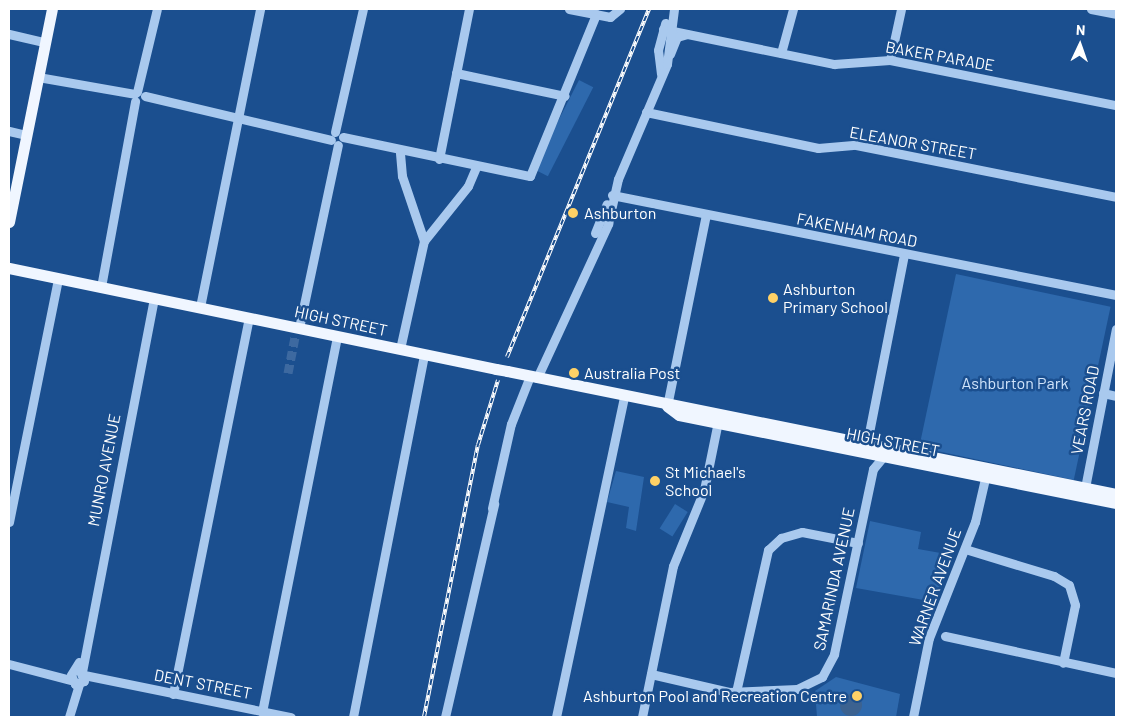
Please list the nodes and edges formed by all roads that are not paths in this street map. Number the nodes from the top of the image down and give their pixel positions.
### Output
1 (52, 9) edge
2 (156, 9) edge
3 (260, 9) edge
4 (363, 9) edge
5 (469, 9) edge
6 (569, 9) edge
7 (620, 9) edge
8 (673, 9) edge
9 (793, 9) edge
10 (901, 9) edge
11 (1091, 9) edge
12 (596, 14) junction
13 (1116, 14) edge
14 (666, 29) junction
15 (9, 34) edge
16 (687, 34) junction
17 (45, 42) junction
18 (781, 53) junction
19 (668, 58) junction
20 (890, 60) junction
21 (456, 73) junction
22 (660, 76) junction
23 (38, 77) junction
24 (565, 96) junction
25 (139, 98) junction
26 (1116, 105) edge
27 (646, 112) junction
28 (238, 118) junction
29 (9, 131) edge
30 (26, 135) junction
31 (337, 138) junction
32 (396, 151) junction
33 (439, 159) junction
34 (479, 168) junction
35 (612, 195) junction
36 (1116, 197) edge
37 (706, 214) junction
38 (9, 222) edge
39 (424, 241) junction
40 (904, 255) junction
41 (9, 268) edge
42 (58, 278) junction
43 (101, 287) junction
44 (1096, 293) junction
45 (1116, 295) edge
46 (154, 298) junction
47 (1116, 300) edge
48 (200, 307) junction
49 (249, 318) junction
50 (299, 328) junction
51 (1116, 328) edge
52 (337, 336) junction
53 (400, 349) junction
54 (424, 354) junction
55 (535, 377) junction
56 (1103, 393) junction
57 (624, 396) junction
58 (1116, 396) edge
59 (667, 406) junction
60 (718, 418) junction
61 (867, 443) junction
62 (884, 456) junction
63 (986, 472) junction
64 (1084, 492) junction
65 (1116, 494) edge
66 (1116, 503) edge
67 (9, 522) edge
68 (858, 543) junction
69 (965, 549) junction
70 (945, 636) dead end
71 (1063, 663) junction
72 (9, 664) edge
73 (1116, 673) edge
74 (78, 677) junction
75 (651, 677) junction
76 (736, 692) junction
77 (173, 694) junction
78 (262, 712) junction
79 (69, 717) edge
80 (291, 717) edge
81 (353, 717) edge
82 (445, 717) edge
83 (556, 717) edge
84 (642, 717) edge
85 (913, 717) edge

1 - 17 main road
2 - 25 street
3 - 28 street
4 - 31 street
5 - 21 street
6 - 12 street
7 - 12 street
8 - 14 street
9 - 18 street
10 - 20 street
11 - 13 street
12 - 24 street
14 - 16 street, BAKER PARADE
14 - 19 street
14 - 22 street
15 - 17 street
16 - 18 street, BAKER PARADE
16 - 19 street
17 - 23 main road
18 - 20 street, BAKER PARADE
19 - 22 street
20 - 26 street, BAKER PARADE
21 - 24 street
21 - 33 street
22 - 27 street
23 - 25 street
23 - 30 main road
24 - 34 street
25 - 28 street
25 - 43 street
27 - 35 street
27 - 36 street, ELEANOR STREET
28 - 31 street
28 - 48 street
29 - 30 street
30 - 38 main road
31 - 32 street
31 - 50 street
32 - 33 street
32 - 39 street
33 - 34 street
34 - 39 street
35 - 37 street, FAKENHAM ROAD
35 - 55 street
37 - 40 street, FAKENHAM ROAD
37 - 59 street
39 - 53 street
40 - 44 street, FAKENHAM ROAD
40 - 61 street
41 - 42 main road, HIGH STREET
42 - 43 main road, HIGH STREET
42 - 67 street
43 - 46 main road, HIGH STREET
44 - 45 street, FAKENHAM ROAD
44 - 47 street, FAKENHAM ROAD
46 - 48 main road, HIGH STREET
46 - 74 street, MUNRO AVENUE
48 - 49 main road, HIGH STREET
49 - 50 main road, HIGH STREET
49 - 77 street
50 - 52 main road, HIGH STREET
51 - 56 street, VEARS ROAD
52 - 53 main road, HIGH STREET
52 - 78 street
53 - 54 main road, HIGH STREET
54 - 55 main road, HIGH STREET
54 - 81 street
55 - 57 main road, HIGH STREET
55 - 82 street
56 - 58 street
56 - 64 street, VEARS ROAD
57 - 59 main road, HIGH STREET
57 - 83 street
59 - 60 main road, HIGH STREET
60 - 61 main road, HIGH STREET
60 - 62 main road, HIGH STREET
60 - 75 street
61 - 63 main road, HIGH STREET
62 - 63 main road, HIGH STREET
62 - 68 street, SAMARINDA AVENUE
63 - 64 main road, HIGH STREET
63 - 69 street, WARNER AVENUE
64 - 65 main road, HIGH STREET
64 - 66 main road, HIGH STREET
68 - 76 street, SAMARINDA AVENUE
68 - 76 street
69 - 71 street
69 - 85 street, WARNER AVENUE
70 - 71 street
71 - 73 street
72 - 74 street, DENT STREET
74 - 77 street, DENT STREET
74 - 79 street, MUNRO AVENUE
75 - 76 street, SAMARINDA AVENUE
75 - 84 street
77 - 78 street, DENT STREET
78 - 80 street, DENT STREET

